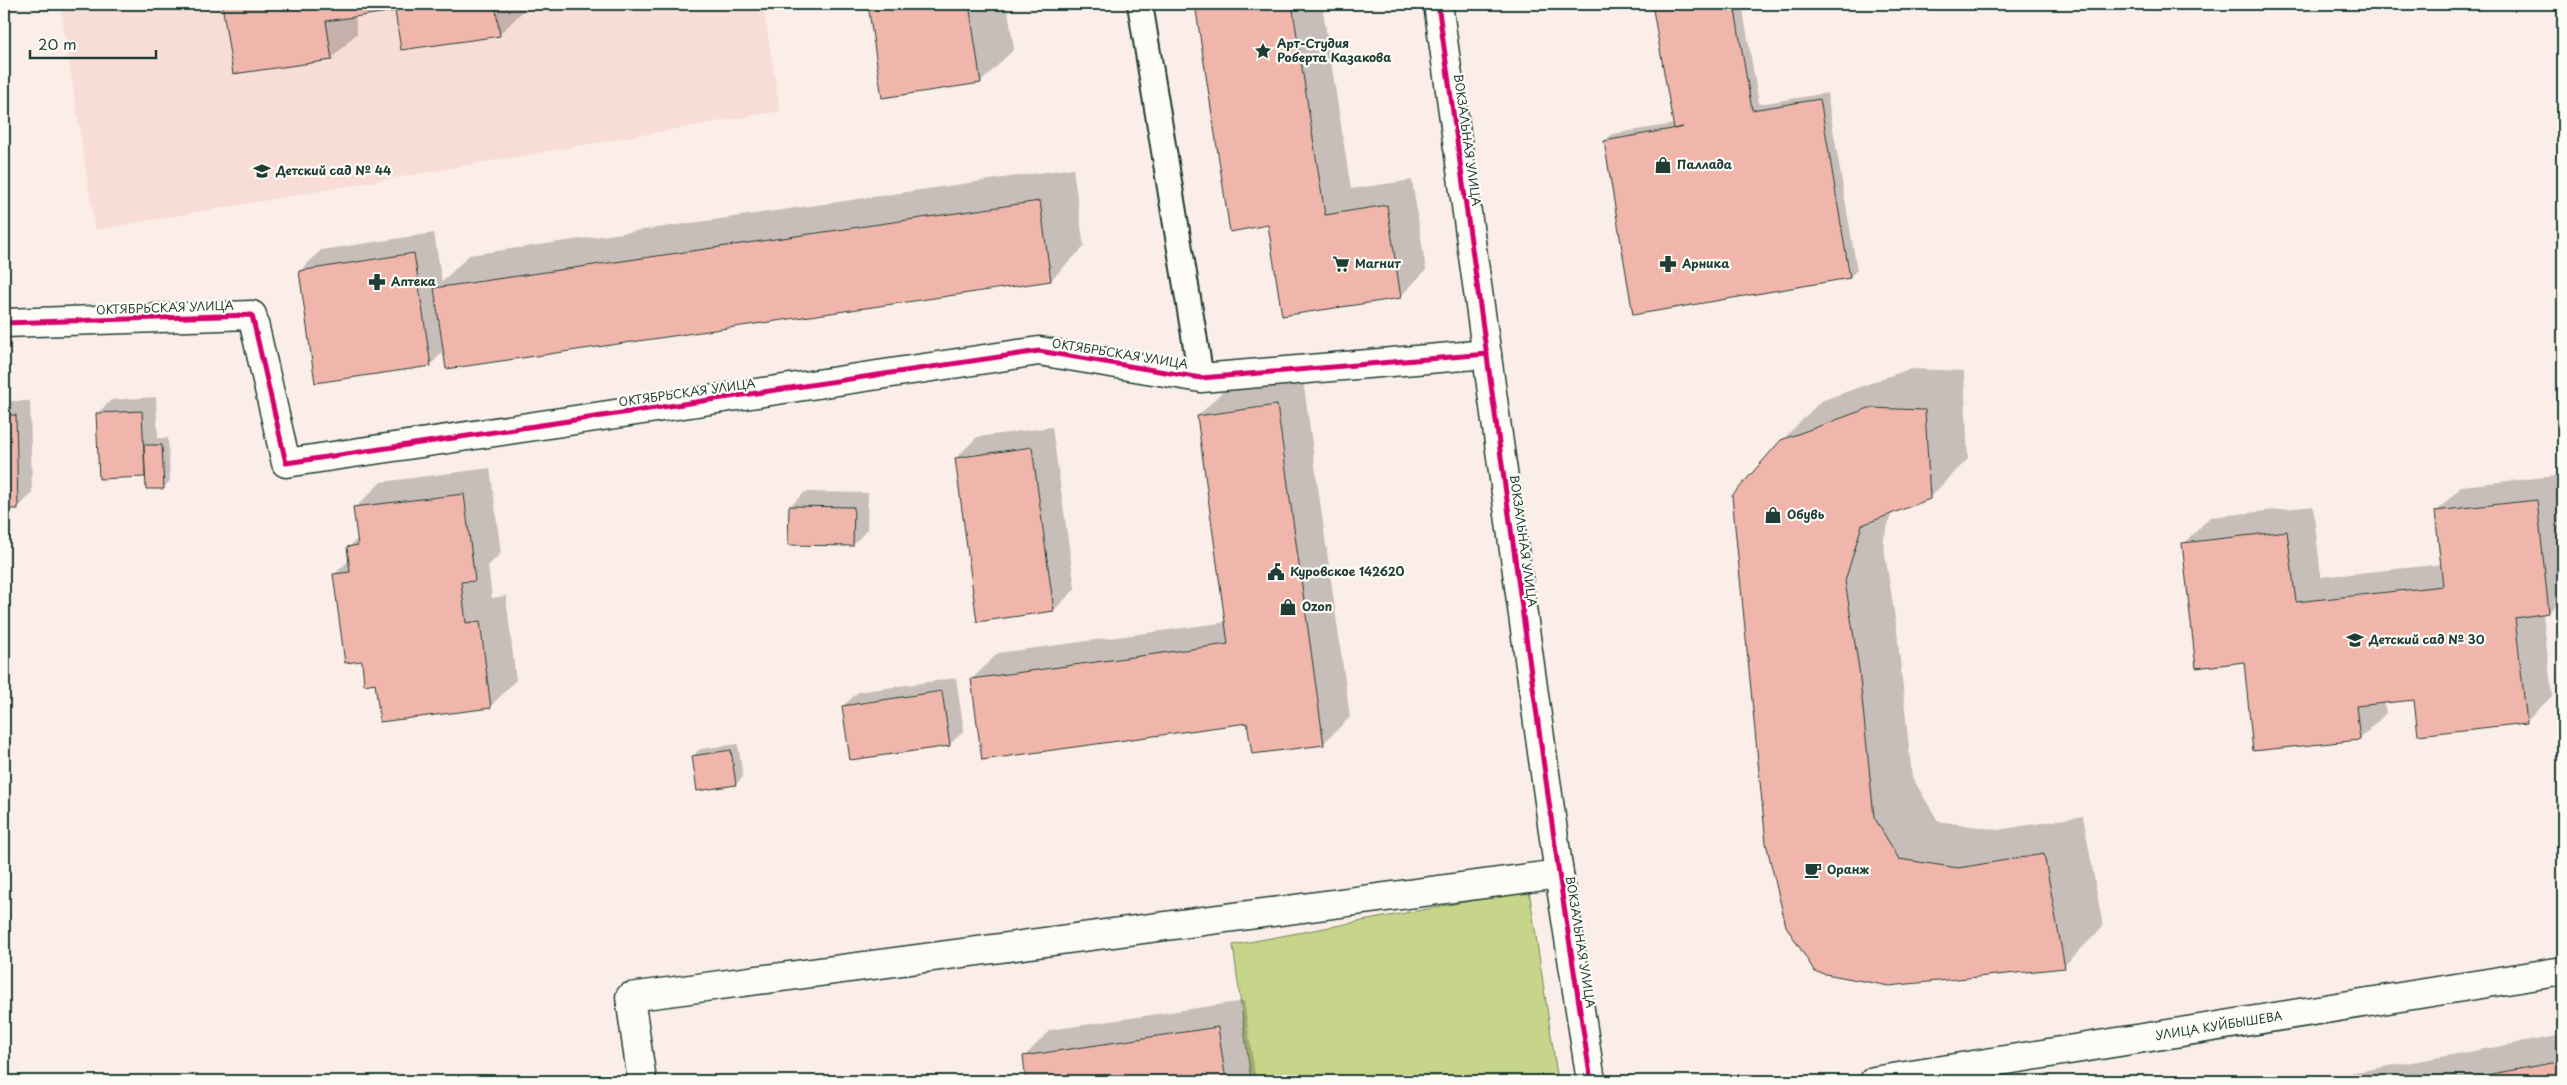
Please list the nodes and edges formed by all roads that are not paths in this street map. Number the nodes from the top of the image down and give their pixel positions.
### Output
1 (1140, 4) edge
2 (1438, 4) edge
3 (4, 323) edge
4 (1487, 354) junction
5 (1201, 378) junction
6 (1559, 874) junction
7 (2563, 971) edge
8 (1973, 1073) edge
9 (642, 1081) edge
10 (1591, 1081) edge
11 (1874, 1081) edge

1 - 5 lane
2 - 4 street, ВОКЗАЛЬНАЯ УЛИЦА
3 - 5 street, ОКТЯБРЬСКАЯ УЛИЦА
4 - 5 street, ОКТЯБРЬСКАЯ УЛИЦА
4 - 6 street, ВОКЗАЛЬНАЯ УЛИЦА
6 - 9 street
6 - 10 street, ВОКЗАЛЬНАЯ УЛИЦА
7 - 8 street, УЛИЦА КУЙБЫШЕВА
8 - 11 street, УЛИЦА КУЙБЫШЕВА

